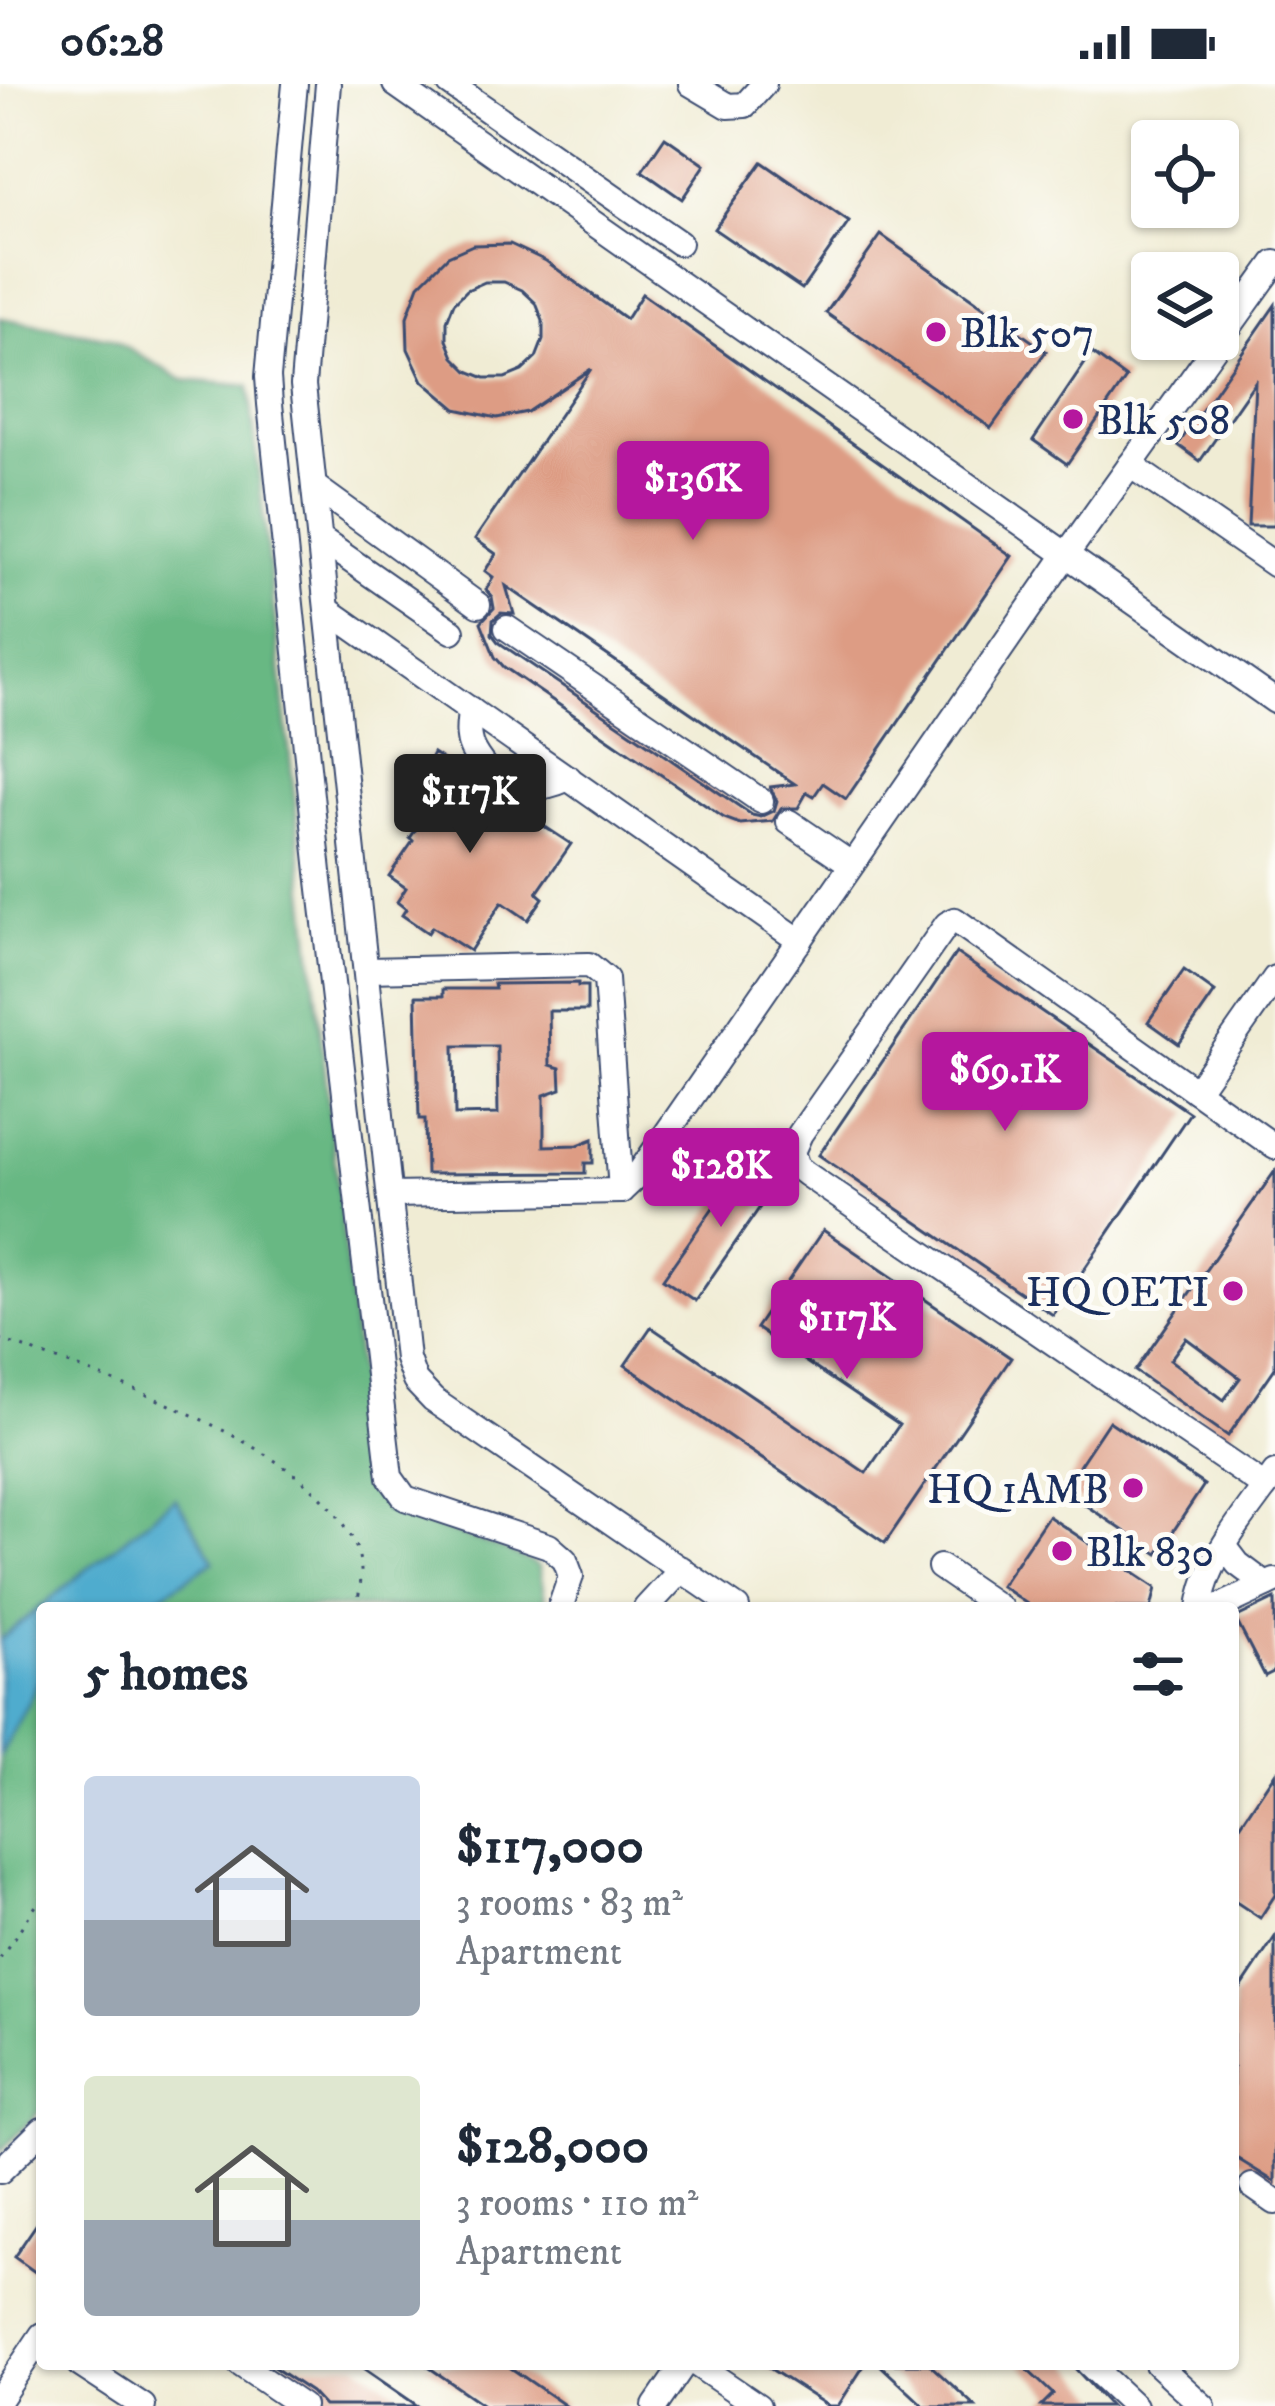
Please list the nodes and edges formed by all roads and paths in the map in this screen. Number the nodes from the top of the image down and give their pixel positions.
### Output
1 (295, 84) edge
2 (328, 84) edge
3 (395, 84) edge
4 (450, 84) edge
5 (691, 84) edge
6 (764, 84) edge
7 (679, 243) dead end
8 (1275, 263) edge
9 (1130, 465) junction
10 (314, 486) junction
11 (320, 539) junction
12 (1066, 555) junction
13 (1275, 565) edge
14 (478, 605) dead end
15 (328, 610) junction
16 (507, 628) dead end
17 (452, 631) dead end
18 (1275, 701) edge
19 (470, 709) junction
20 (569, 778) junction
21 (761, 801) dead end
22 (789, 822) dead end
23 (851, 865) junction
24 (800, 941) junction
25 (367, 970) junction
26 (1275, 978) edge
27 (1196, 1091) junction
28 (1275, 1147) edge
29 (622, 1191) junction
30 (390, 1196) junction
31 (0, 1339) edge
32 (1270, 1480) edge
33 (1225, 1546) junction
34 (940, 1567) dead end
35 (682, 1570) junction
36 (1270, 1583) edge
37 (357, 1602) edge
38 (562, 1602) edge
39 (652, 1602) edge
40 (728, 1602) edge
41 (991, 1602) edge
42 (1201, 1602) edge
43 (1230, 1602) edge
44 (36, 1906) edge
45 (0, 1958) edge
46 (36, 2136) edge
47 (0, 2171) edge
48 (1252, 2186) dead end
49 (1275, 2202) edge
50 (36, 2345) edge
51 (88, 2370) edge
52 (250, 2370) edge
53 (680, 2370) edge
54 (705, 2370) edge
55 (1095, 2370) edge
56 (1164, 2370) edge
57 (0, 2398) edge
58 (143, 2406) edge
59 (302, 2406) edge
60 (656, 2406) edge
61 (757, 2406) edge
62 (1134, 2406) edge
63 (1203, 2406) edge

1 - 38 lane
2 - 10 lane
3 - 12 lane
4 - 7 lane
5 - 6 lane
8 - 9 lane
9 - 12 lane
9 - 13 lane
10 - 11 lane
10 - 14 lane
11 - 15 lane
11 - 17 lane
12 - 18 lane
12 - 23 lane
15 - 19 lane
15 - 25 lane
16 - 21 lane
19 - 20 lane
19 - 20 lane
20 - 24 lane
22 - 23 lane
23 - 24 lane
24 - 29 lane
25 - 29 lane
25 - 30 lane
26 - 27 lane
27 - 28 lane
27 - 32 lane
29 - 30 lane
30 - 35 lane
31 - 37 path
32 - 33 lane
33 - 36 lane
33 - 42 lane
34 - 41 lane
35 - 39 lane
35 - 40 lane
36 - 43 lane
44 - 45 path
46 - 47 lane
48 - 49 lane
50 - 57 lane
51 - 58 lane
52 - 59 lane
53 - 60 lane
54 - 61 lane
55 - 62 lane
56 - 63 lane

